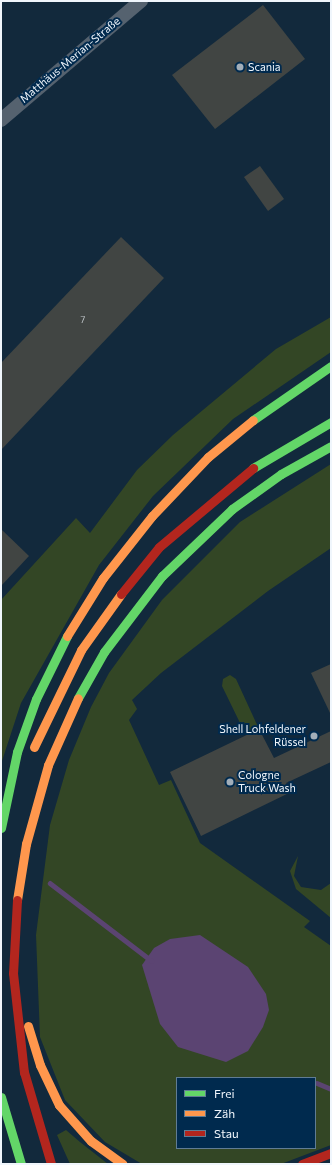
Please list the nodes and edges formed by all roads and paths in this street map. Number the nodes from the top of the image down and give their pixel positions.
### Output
1 (141, 1) edge
2 (1, 120) edge
3 (331, 366) edge
4 (331, 422) edge
5 (331, 446) edge
6 (31, 755) dead end
7 (24, 768) dead end
8 (9, 794) junction
9 (1, 828) edge
10 (13, 973) junction
11 (1, 1096) edge
12 (331, 1153) edge
13 (21, 1164) edge
14 (51, 1164) edge
15 (123, 1164) edge
16 (302, 1164) edge

1 - 2 street, Matthäus-Merian-Straße
3 - 8 highway
4 - 6 highway
5 - 10 highway
7 - 8 highway
8 - 9 highway
10 - 14 highway
10 - 15 highway
11 - 13 highway
12 - 16 highway

